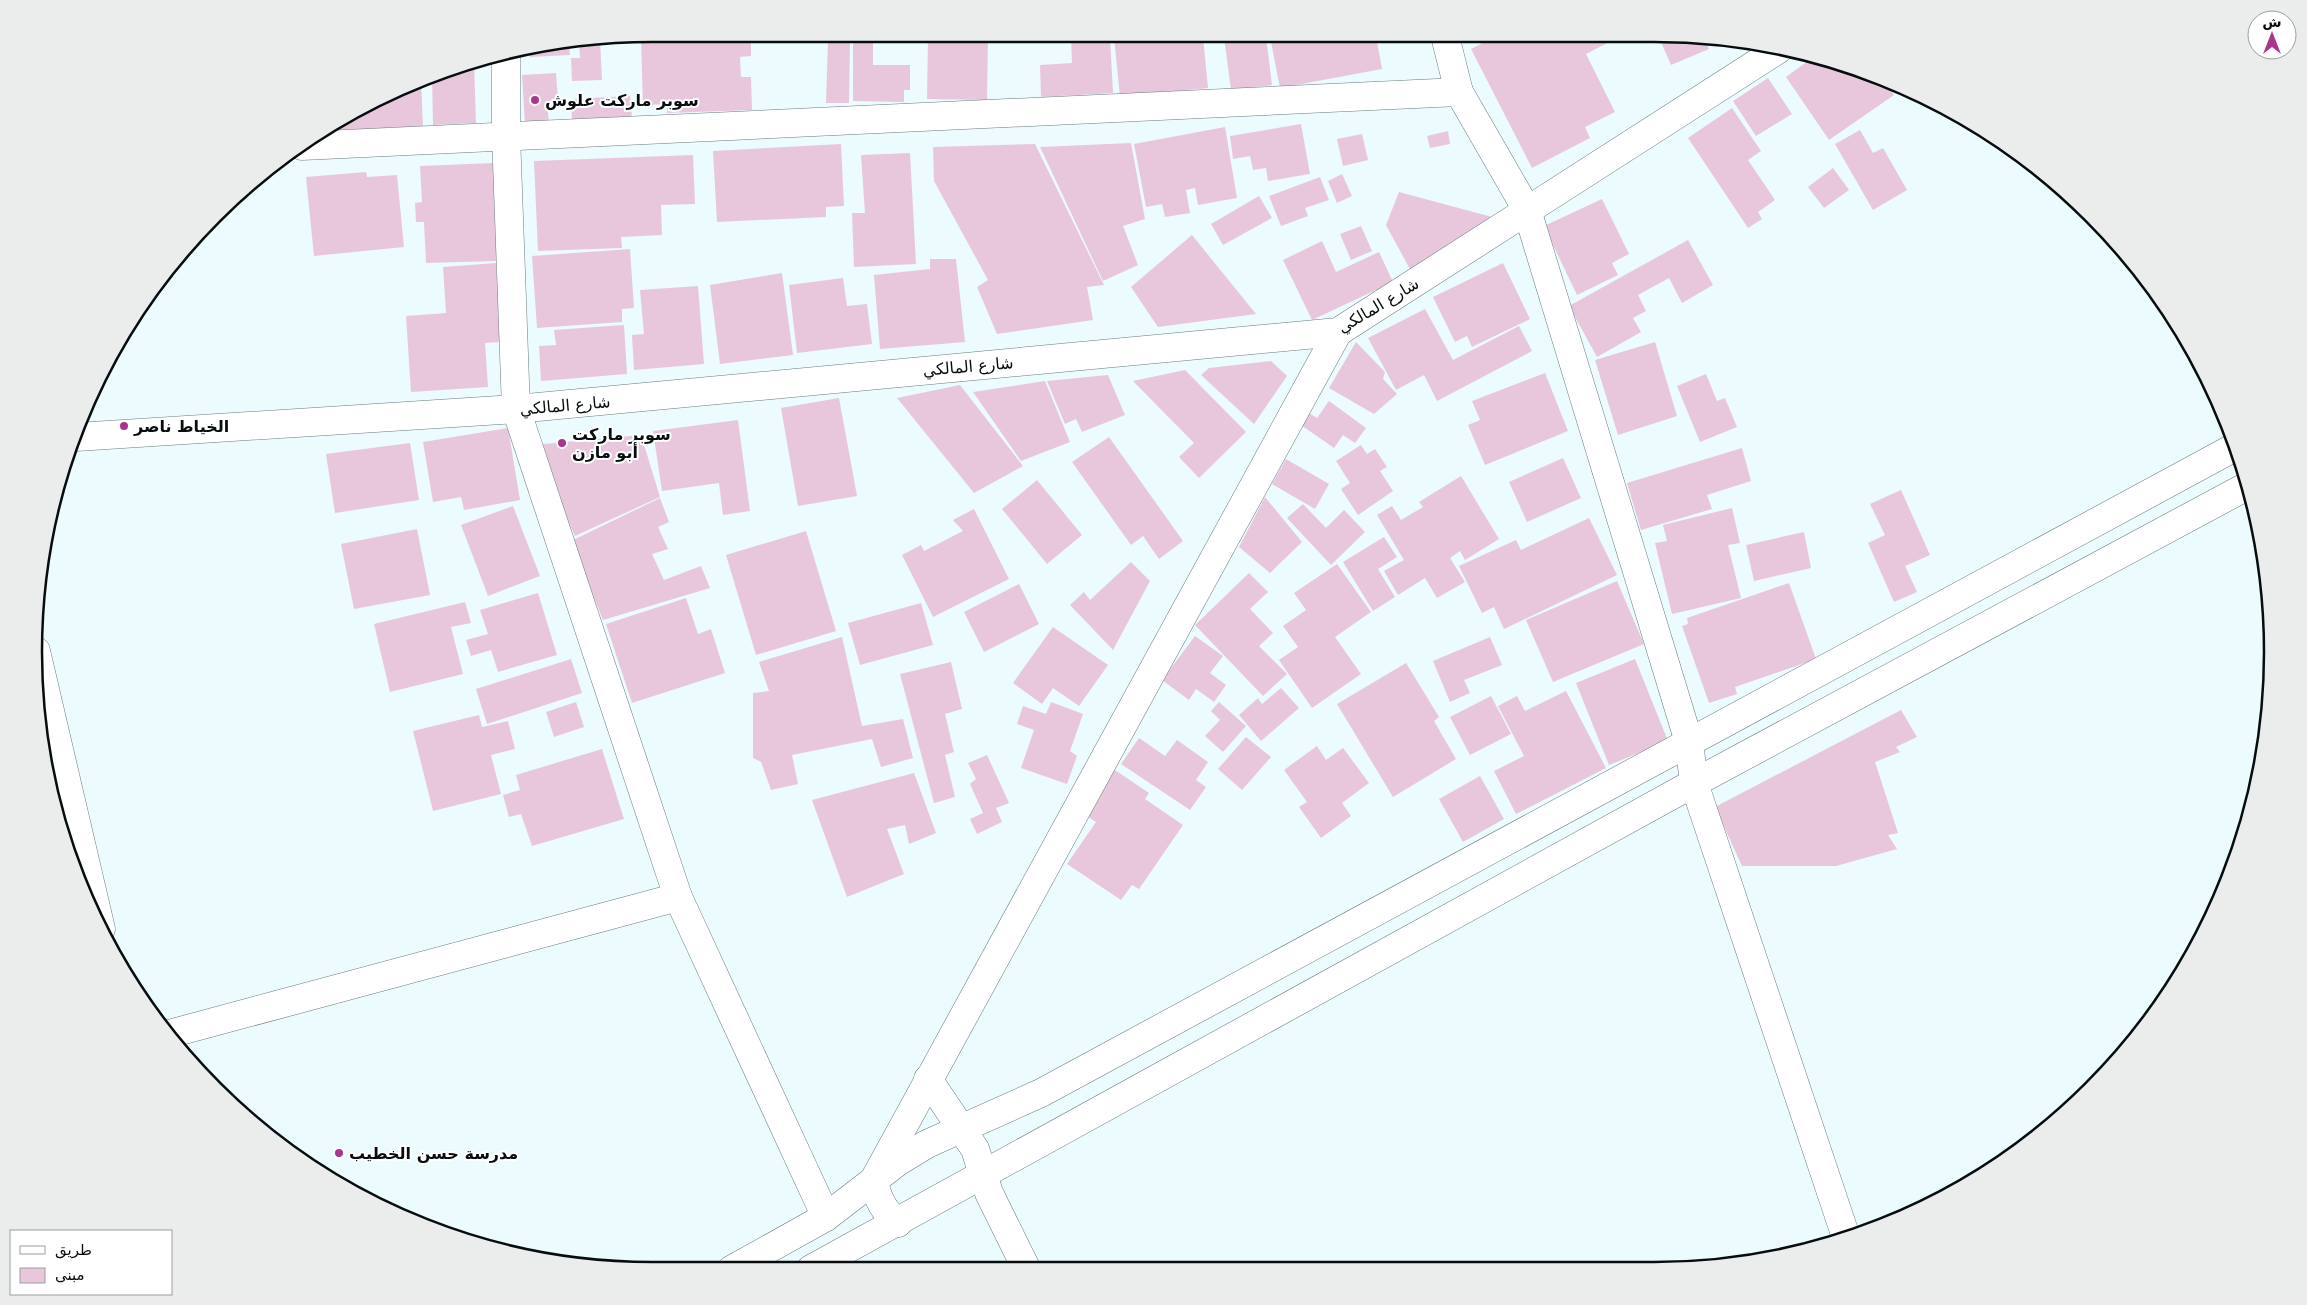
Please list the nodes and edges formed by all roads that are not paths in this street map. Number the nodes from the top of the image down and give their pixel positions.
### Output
1 (1448, 43) edge
2 (1772, 54) edge
3 (506, 60) edge
4 (1459, 92) junction
5 (506, 135) junction
6 (313, 145) edge
7 (1527, 210) junction
8 (1338, 332) junction
9 (516, 409) junction
10 (82, 437) edge
11 (2230, 450) edge
12 (2242, 489) edge
13 (44, 685) edge
14 (1689, 742) junction
15 (1694, 783) junction
16 (91, 891) edge
17 (678, 897) junction
18 (176, 1032) edge
19 (928, 1079) junction
20 (961, 1128) junction
21 (982, 1173) junction
22 (874, 1180) junction
23 (826, 1217) junction
24 (898, 1223) junction
25 (1844, 1232) edge
26 (745, 1262) edge
27 (824, 1262) edge
28 (1023, 1262) edge

1 - 4 street
2 - 7 street, شارع المالكي
3 - 5 street
4 - 5 street
4 - 7 street
5 - 6 street
5 - 9 street
7 - 8 street, شارع المالكي
7 - 14 street
8 - 9 street, شارع المالكي
8 - 19 street
9 - 10 street, شارع المالكي
9 - 17 street
11 - 14 street
12 - 15 street
13 - 16 street
14 - 15 street
14 - 20 street
15 - 21 street
15 - 25 street
17 - 18 street
17 - 23 street
19 - 20 street
19 - 22 street
20 - 21 street
20 - 22 street
21 - 24 street
21 - 28 street
22 - 23 street
22 - 24 street
23 - 26 street
24 - 27 street

